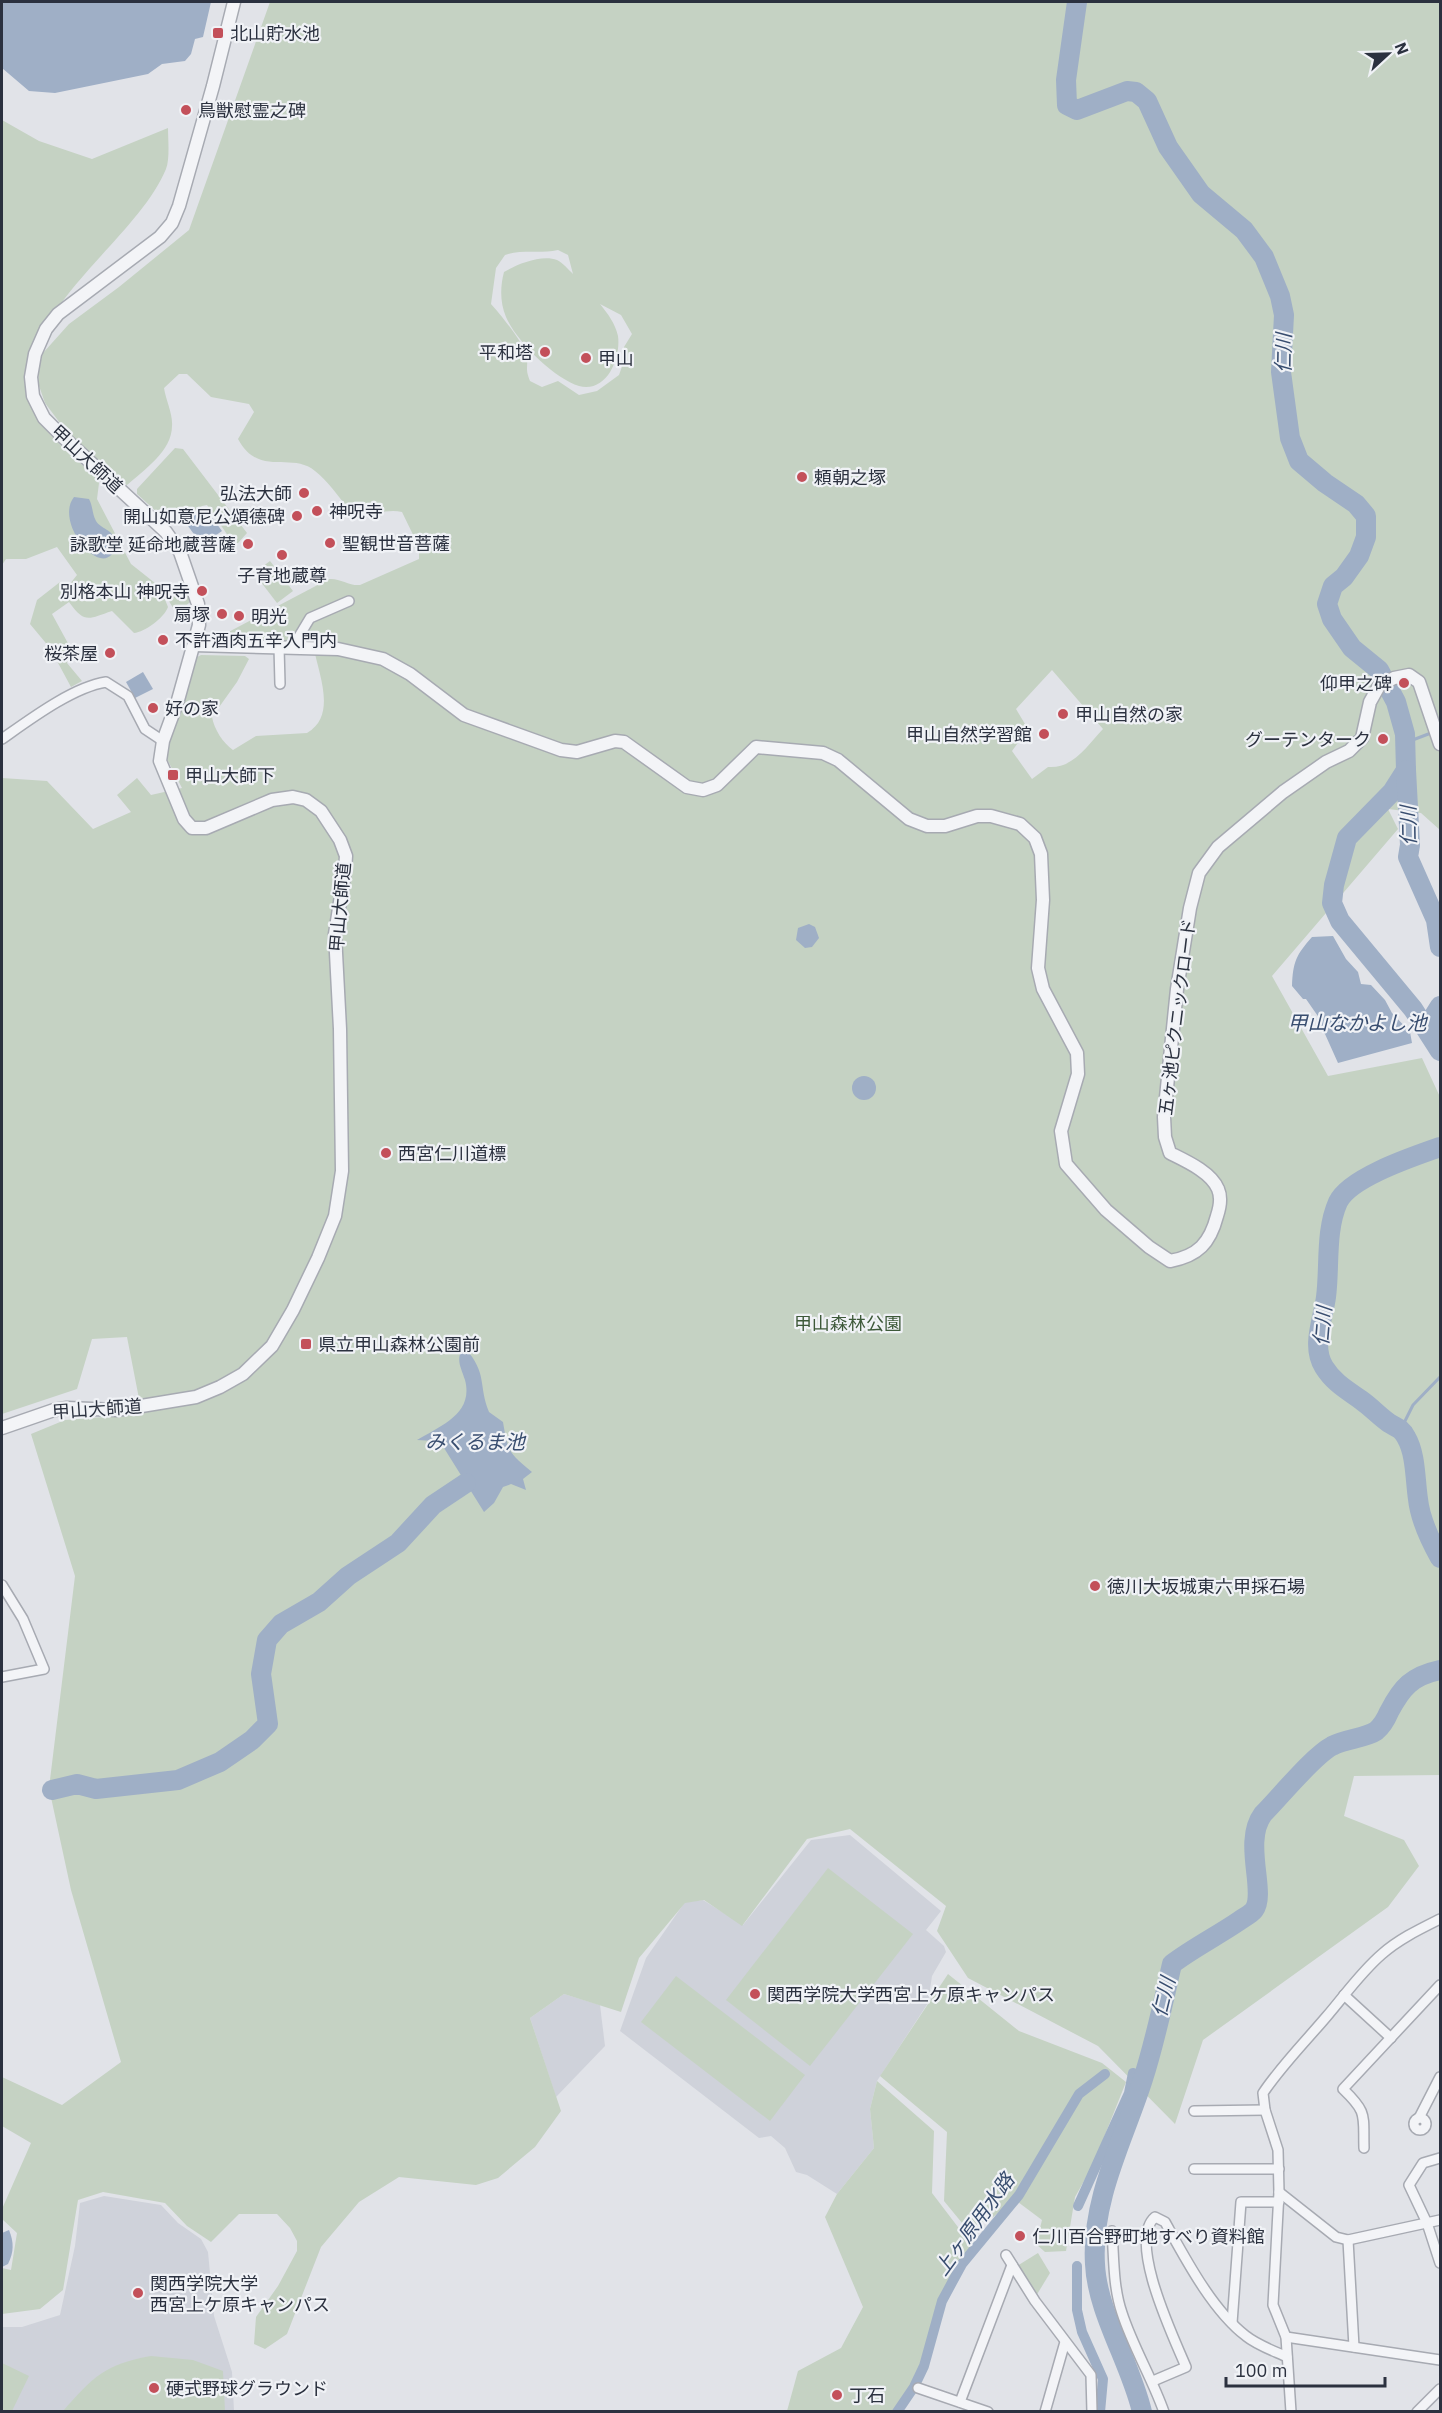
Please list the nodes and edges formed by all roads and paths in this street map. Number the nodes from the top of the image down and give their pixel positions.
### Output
1 (234, 2) edge
2 (349, 601) dead end
3 (194, 645) junction
4 (286, 648) junction
5 (280, 684) dead end
6 (2, 739) edge
7 (163, 741) junction
8 (1440, 744) edge
9 (2, 1428) edge
10 (2, 1585) edge
11 (2, 1677) edge
12 (1440, 1919) edge
13 (1440, 1985) edge
14 (1344, 1995) junction
15 (1436, 1995) edge
16 (1391, 2038) junction
17 (1440, 2077) edge
18 (1265, 2110) junction
19 (1194, 2111) dead end
20 (1419, 2118) dead end
21 (1364, 2148) dead end
22 (1440, 2158) edge
23 (1194, 2169) dead end
24 (1279, 2169) junction
25 (1279, 2197) junction
26 (1440, 2220) edge
27 (1427, 2223) junction
28 (1112, 2230) dead end
29 (1348, 2240) junction
30 (1006, 2255) dead end
31 (1440, 2263) edge
32 (1012, 2265) junction
33 (1232, 2323) junction
34 (1286, 2337) junction
35 (1065, 2342) junction
36 (1354, 2347) junction
37 (1287, 2357) junction
38 (1440, 2360) edge
39 (1153, 2381) junction
40 (918, 2388) dead end
41 (1440, 2389) edge
42 (960, 2402) junction
43 (988, 2412) edge
44 (1045, 2412) edge
45 (1092, 2412) edge
46 (1164, 2412) edge
47 (1291, 2412) edge
48 (1417, 2412) edge

1 - 3 street, 甲山大師道
2 - 4 street
3 - 4 street, 五ヶ池ピクニックロード
3 - 7 street, 甲山大師道
4 - 5 street
4 - 8 street, 五ヶ池ピクニックロード
6 - 7 street
7 - 9 street, 甲山大師道
10 - 11 street
12 - 14 street
13 - 15 street
14 - 16 street
14 - 18 street
15 - 16 street
16 - 21 street
17 - 20 street
18 - 19 street
18 - 24 street
22 - 27 street
23 - 24 street
24 - 25 street
25 - 29 street
25 - 33 street
25 - 34 street
26 - 27 street
27 - 29 street
27 - 31 street
28 - 39 street
29 - 36 street
30 - 32 street
32 - 35 street
32 - 42 street
33 - 37 street
33 - 39 street
34 - 36 street
34 - 37 street
35 - 44 street
35 - 45 street
36 - 38 street
37 - 47 street
39 - 46 street
40 - 42 street
41 - 48 street
42 - 43 street

